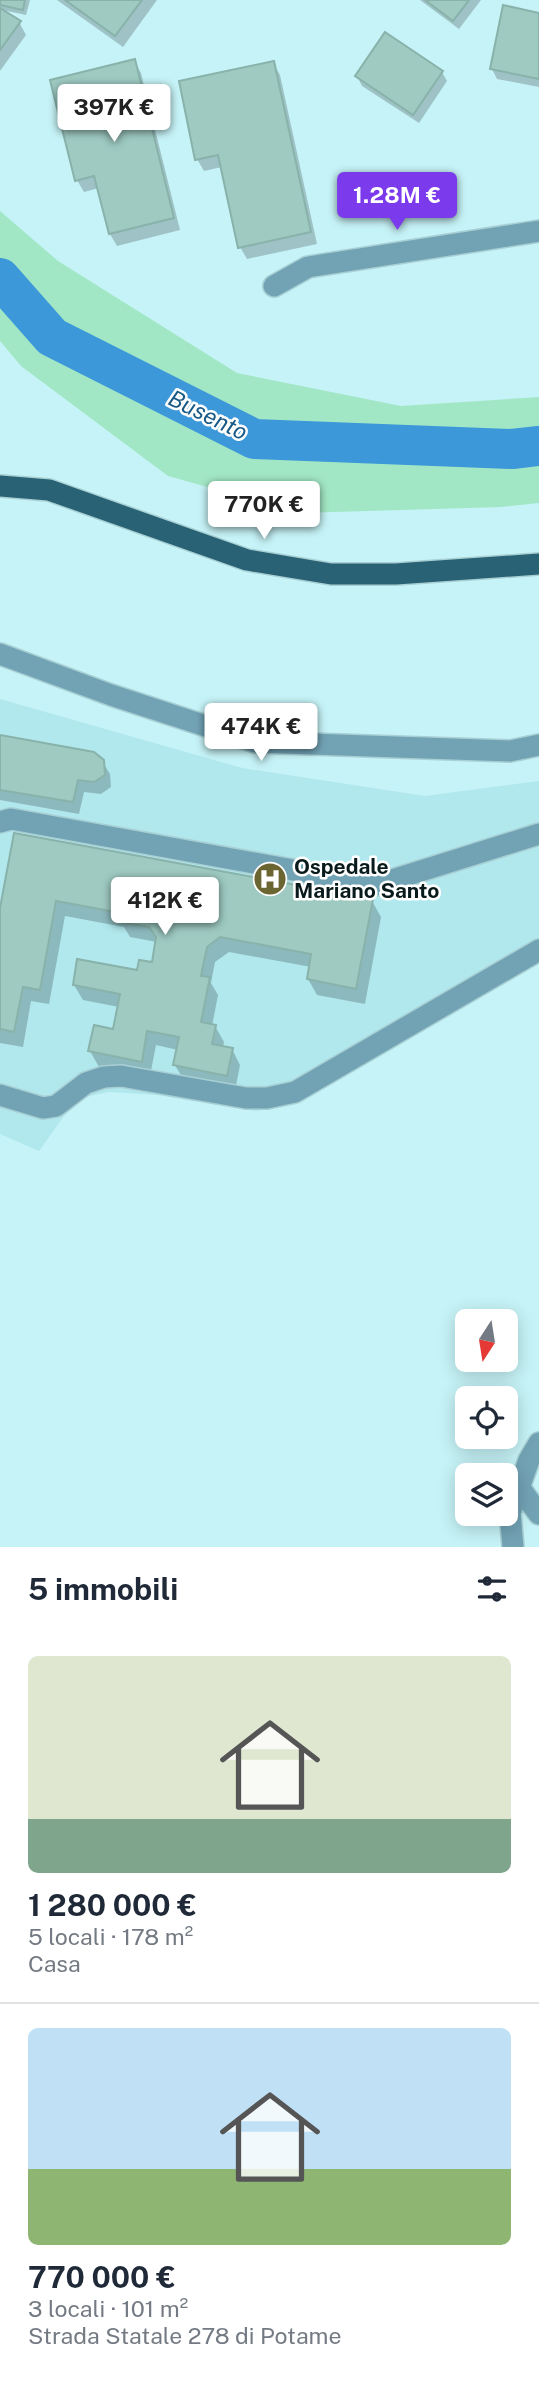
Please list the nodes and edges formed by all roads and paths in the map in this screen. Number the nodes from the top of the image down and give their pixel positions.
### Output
1 (539, 231) edge
2 (274, 286) dead end
3 (0, 485) edge
4 (539, 564) edge
5 (0, 654) edge
6 (539, 745) edge
7 (0, 822) edge
8 (539, 834) edge
9 (539, 950) edge
10 (0, 1095) edge
11 (539, 1443) edge
12 (519, 1487) junction
13 (539, 1514) edge
14 (513, 1547) edge

1 - 2 street
3 - 4 main road
5 - 6 street
7 - 8 street
9 - 10 street
11 - 12 street
12 - 13 street
12 - 14 street

